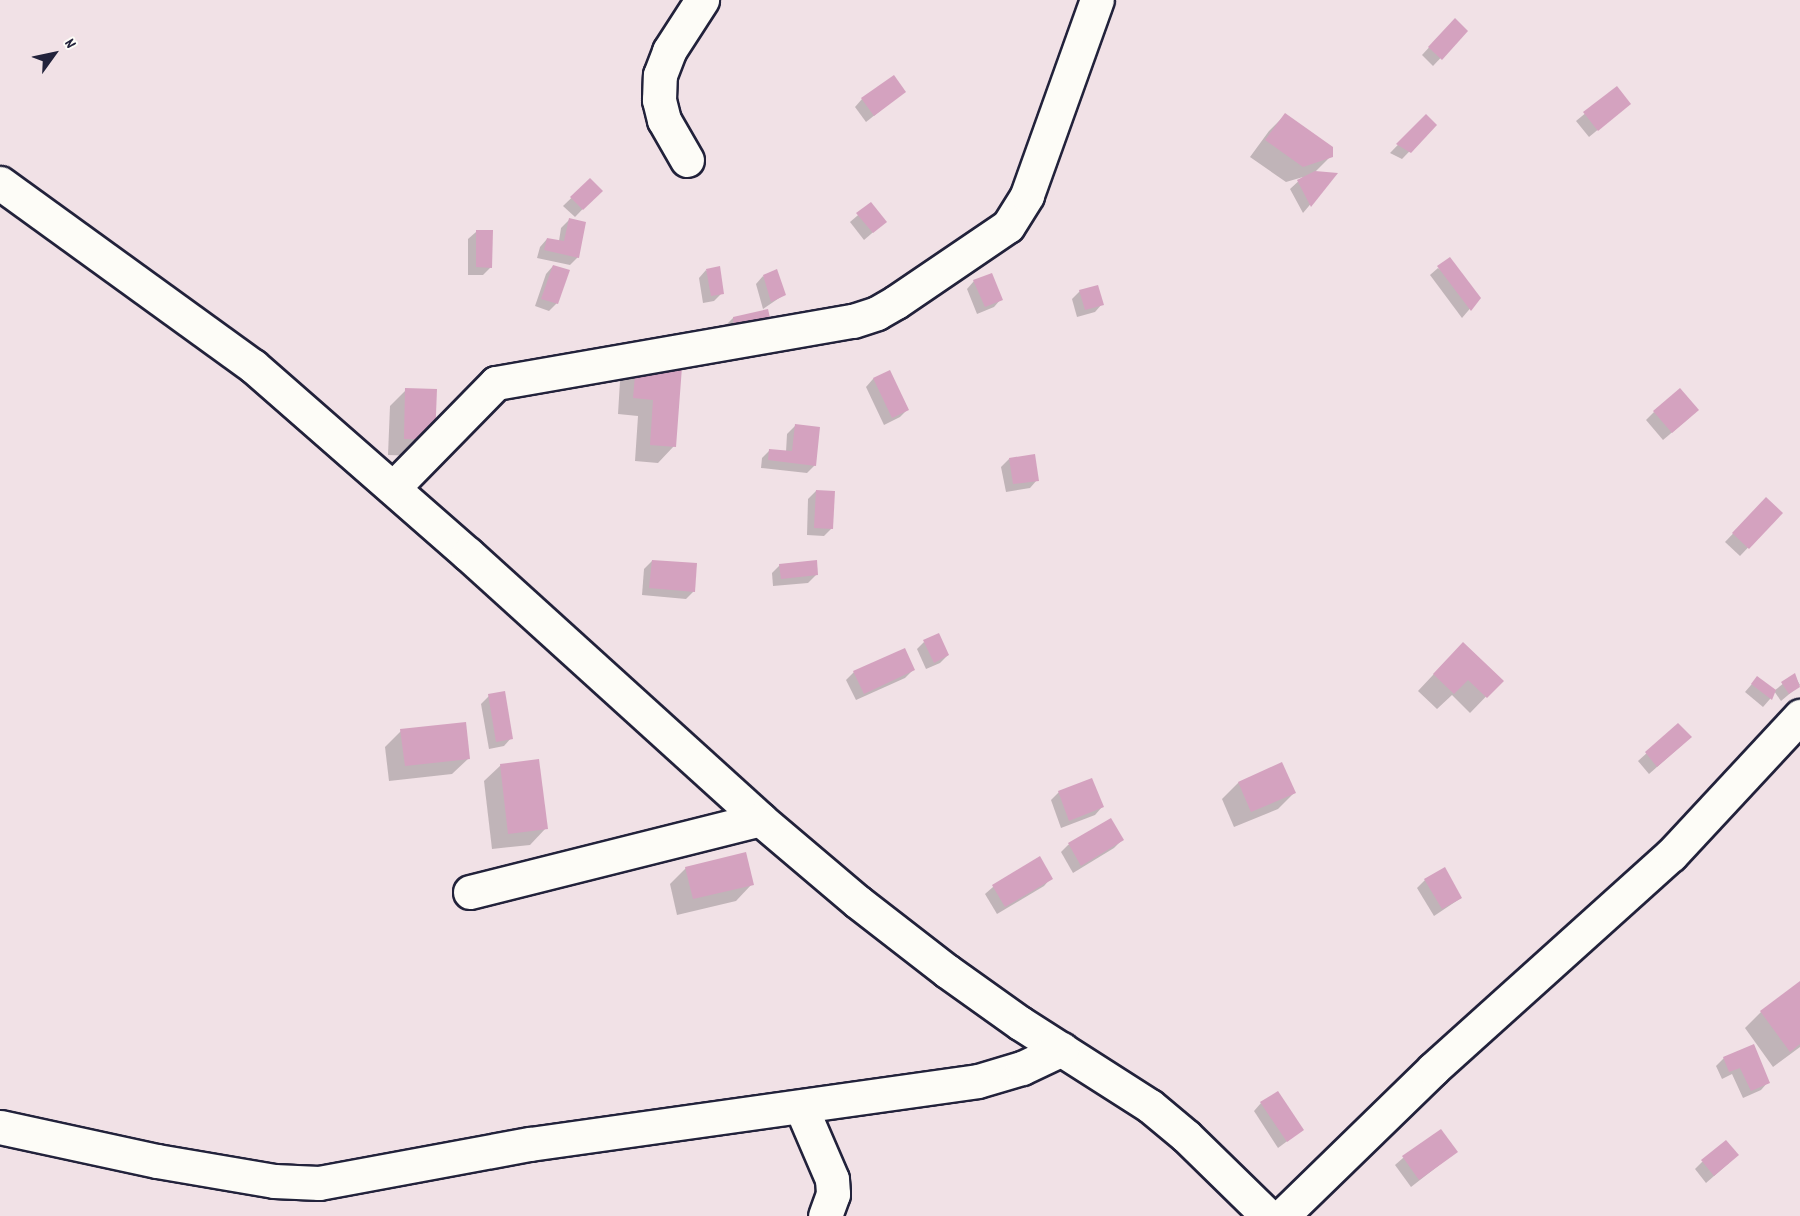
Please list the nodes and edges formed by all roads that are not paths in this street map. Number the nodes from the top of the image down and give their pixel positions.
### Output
1 (702, 0) edge
2 (1097, 0) edge
3 (687, 160) dead end
4 (0, 183) edge
5 (393, 488) junction
6 (1800, 716) edge
7 (760, 819) junction
8 (470, 892) dead end
9 (1062, 1049) junction
10 (801, 1107) junction
11 (0, 1127) edge
12 (825, 1216) edge
13 (1268, 1216) edge
14 (1282, 1216) edge

1 - 3 street
2 - 5 street
4 - 5 street
5 - 7 street
6 - 14 street
7 - 8 street
7 - 9 street
9 - 10 street
9 - 13 street
10 - 11 street
10 - 12 street

